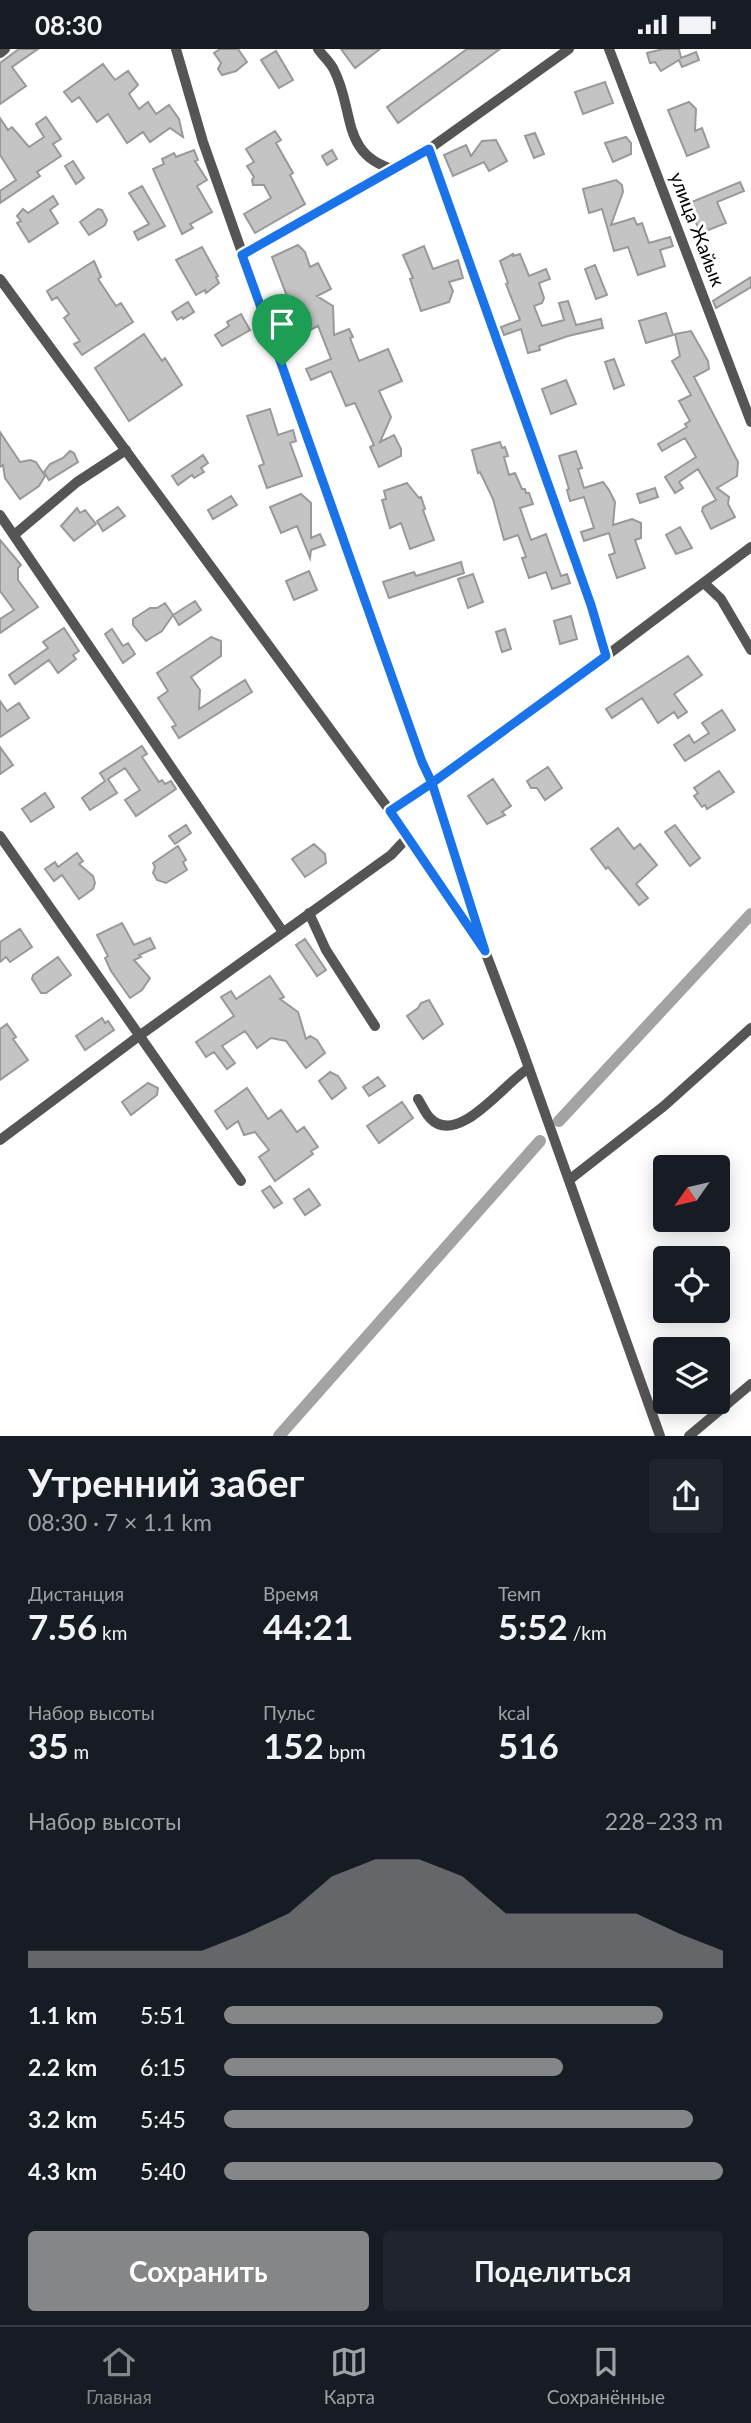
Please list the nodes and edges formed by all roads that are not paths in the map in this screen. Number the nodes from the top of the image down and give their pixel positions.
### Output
1 (5, 49) edge
2 (176, 49) edge
3 (318, 49) edge
4 (569, 49) edge
5 (609, 49) edge
6 (0, 53) edge
7 (429, 149) junction
8 (396, 170) junction
9 (242, 255) junction
10 (0, 279) edge
11 (751, 422) edge
12 (126, 450) junction
13 (0, 515) edge
14 (14, 535) junction
15 (751, 547) edge
16 (704, 583) junction
17 (751, 650) edge
18 (606, 656) junction
19 (432, 783) junction
20 (390, 811) junction
21 (0, 836) edge
22 (408, 837) junction
23 (309, 913) junction
24 (283, 932) junction
25 (485, 951) junction
26 (376, 1026) dead end
27 (751, 1028) edge
28 (139, 1036) junction
29 (529, 1068) junction
30 (418, 1099) dead end
31 (2, 1135) edge
32 (569, 1180) junction
33 (241, 1181) dead end
34 (751, 1384) edge
35 (660, 1436) edge
36 (689, 1436) edge

1 - 6 street
2 - 9 street
3 - 8 street
4 - 7 street
5 - 11 street, улица Жайык
7 - 8 street
7 - 18 street
8 - 9 street
9 - 19 street
10 - 12 street
12 - 14 street
12 - 20 street
13 - 14 street
14 - 24 street
15 - 16 street
16 - 17 street
16 - 18 street
18 - 19 street
19 - 20 street
19 - 25 street
20 - 22 street
21 - 28 street
22 - 23 street
22 - 25 street
23 - 24 street
23 - 26 street
24 - 28 street
25 - 29 street
27 - 32 street
28 - 31 street
28 - 33 street
29 - 30 street
29 - 32 street
32 - 35 street
34 - 36 street

